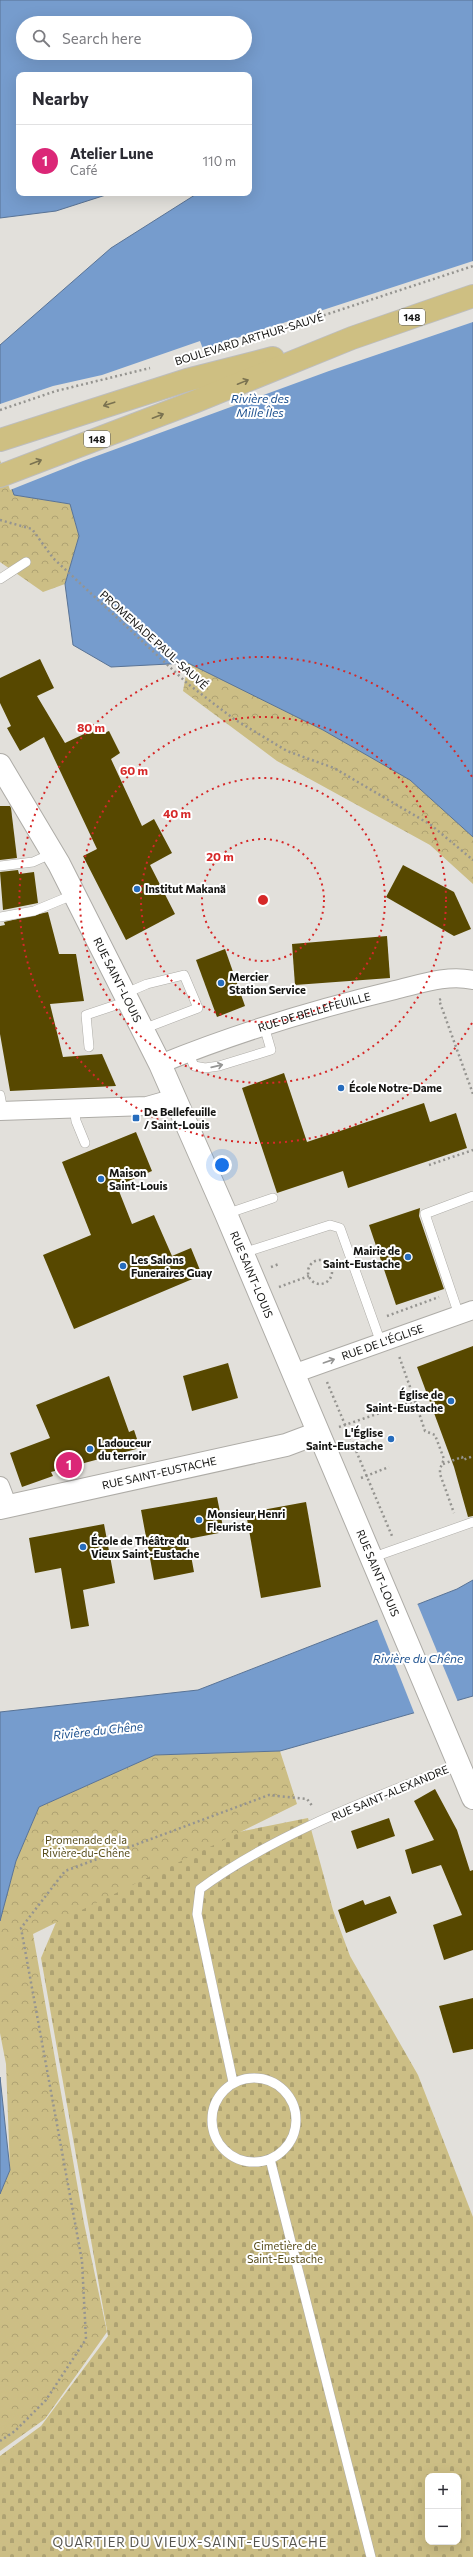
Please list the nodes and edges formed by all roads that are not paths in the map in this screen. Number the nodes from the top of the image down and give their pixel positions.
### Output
1 (473, 296) edge
2 (352, 338) junction
3 (0, 440) edge
4 (0, 476) edge
5 (26, 562) dead end
6 (0, 579) edge
7 (2, 773) edge
8 (53, 853) junction
9 (0, 866) edge
10 (75, 894) junction
11 (0, 917) edge
12 (473, 980) edge
13 (128, 997) junction
14 (264, 1026) junction
15 (143, 1029) junction
16 (89, 1047) dead end
17 (188, 1052) junction
18 (160, 1064) junction
19 (175, 1098) junction
20 (1, 1106) edge
21 (74, 1108) junction
22 (85, 1144) dead end
23 (473, 1196) edge
24 (273, 1198) dead end
25 (226, 1214) junction
26 (242, 1253) junction
27 (466, 1313) edge
28 (381, 1343) junction
29 (293, 1374) junction
30 (318, 1433) junction
31 (0, 1486) edge
32 (4, 1508) edge
33 (473, 1522) edge
34 (371, 1558) junction
35 (458, 1764) junction
36 (473, 1798) edge
37 (233, 2082) junction
38 (270, 2159) junction
39 (371, 2557) edge

1 - 2 main road, BOULEVARD ARTHUR-SAUVÉ / 148
2 -> 3 main road, BOULEVARD ARTHUR-SAUVÉ / 148
4 -> 2 main road, BOULEVARD ARTHUR-SAUVÉ / 148
5 - 6 lane
7 - 8 main road, RUE SAINT-LOUIS
8 - 9 lane
8 - 10 main road, RUE SAINT-LOUIS
10 - 11 lane
10 - 13 main road, RUE SAINT-LOUIS
12 - 14 street, RUE DE BELLEFEUILLE
13 - 15 main road, RUE SAINT-LOUIS
13 - 15 lane
13 - 16 lane
14 - 17 street, RUE DE BELLEFEUILLE
17 -> 14 lane
15 - 18 main road, RUE SAINT-LOUIS
17 - 18 street, RUE DE BELLEFEUILLE
18 - 19 main road, RUE SAINT-LOUIS
19 - 21 street
19 - 25 main road, RUE SAINT-LOUIS
20 - 21 street
21 - 22 lane
23 - 27 lane
24 - 25 lane
25 - 26 main road, RUE SAINT-LOUIS
26 - 28 lane
26 - 29 main road, RUE SAINT-LOUIS
27 - 28 street, RUE DE L'ÉGLISE
29 -> 28 street, RUE DE L'ÉGLISE
29 - 30 main road, RUE SAINT-LOUIS
30 - 32 main road, RUE SAINT-EUSTACHE
30 - 34 main road, RUE SAINT-LOUIS
31 - 32 street
33 - 34 lane
34 - 35 main road, RUE SAINT-LOUIS
35 - 36 main road, RUE SAINT-LOUIS
35 - 37 lane, RUE SAINT-ALEXANDRE
37 - 38 lane
37 - 38 lane
38 - 39 lane

